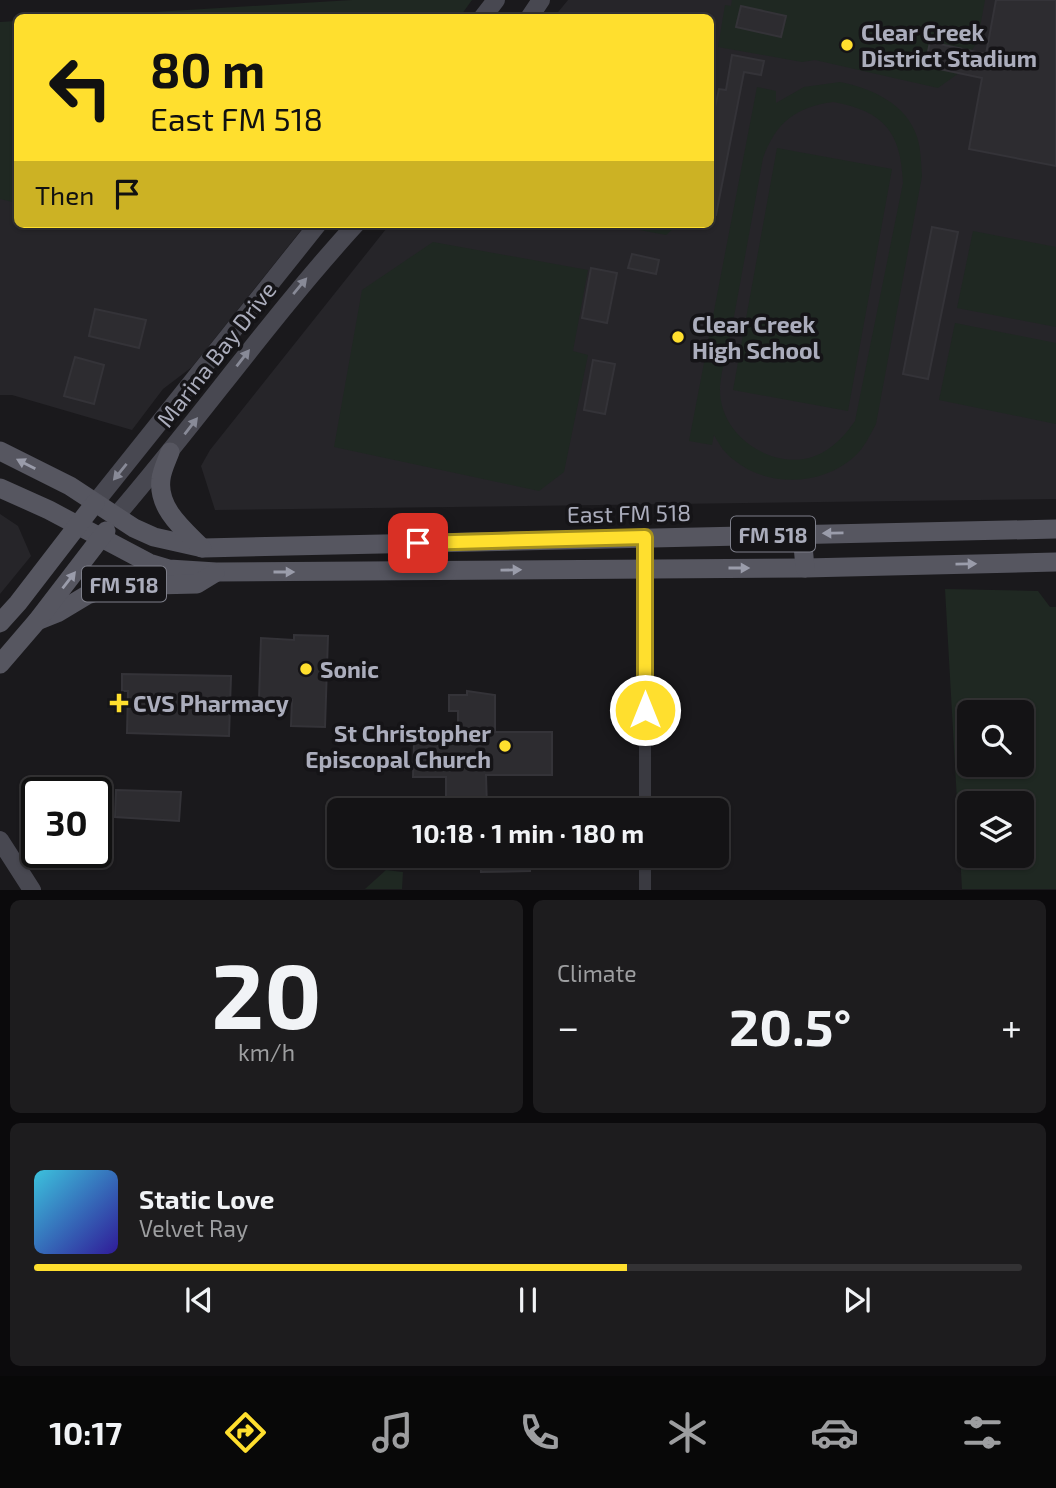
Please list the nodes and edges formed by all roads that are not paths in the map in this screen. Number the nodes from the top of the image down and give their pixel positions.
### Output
1 (496, 0) edge
2 (485, 14) edge
3 (315, 228) edge
4 (352, 228) edge
5 (0, 451) edge
6 (170, 452) junction
7 (0, 488) edge
8 (95, 503) junction
9 (116, 516) junction
10 (78, 525) junction
11 (1056, 529) edge
12 (802, 534) junction
13 (645, 537) junction
14 (100, 539) junction
15 (203, 548) junction
16 (1056, 562) edge
17 (805, 568) junction
18 (645, 569) junction
19 (216, 572) junction
20 (37, 621) junction
21 (0, 624) edge
22 (0, 664) edge
23 (645, 798) edge
24 (0, 840) edge
25 (645, 868) edge
26 (32, 890) edge
27 (645, 890) edge

1 - 2 main road
3 -> 8 main road, Marina Bay Drive
6 -> 4 main road, Marina Bay Drive
8 -> 5 main road
6 - 9 main road, Marina Bay Drive
6 - 15 main road
7 - 10 main road
8 - 9 main road, FM 518
8 - 10 main road, FM 518
9 - 14 main road
9 - 15 main road, FM 518
10 - 14 main road
10 - 21 main road, FM 518
11 -> 12 main road, East FM 518 / FM 518
12 - 13 main road, East FM 518 / FM 518
12 - 17 main road
13 - 15 main road, East FM 518 / FM 518
13 - 18 street
14 - 19 main road
20 -> 14 main road
17 -> 16 main road, FM 518
18 -> 17 main road, FM 518
19 -> 18 main road, FM 518
18 - 23 street
19 - 20 main road, FM 518
20 - 22 main road, FM 518
24 - 26 main road
25 - 27 street

